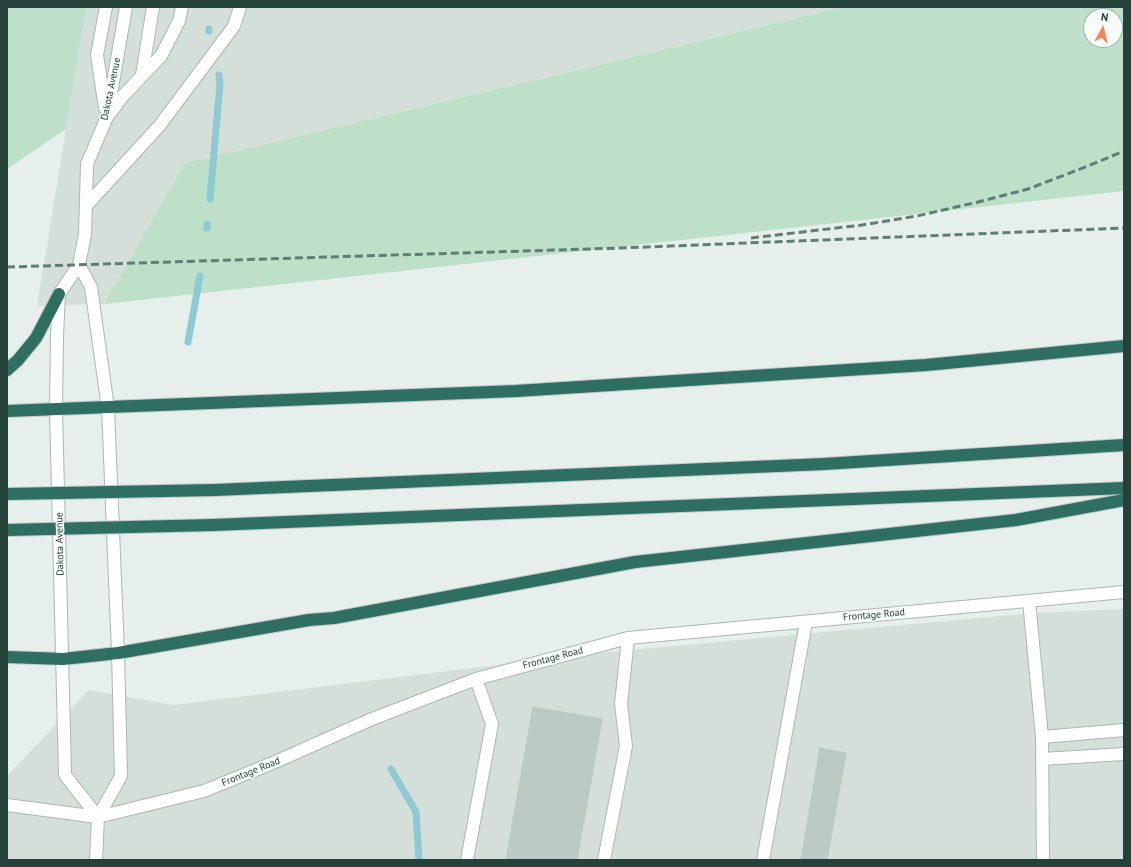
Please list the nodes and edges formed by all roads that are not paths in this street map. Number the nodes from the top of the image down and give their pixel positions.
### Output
1 (106, 7) edge
2 (126, 7) edge
3 (152, 7) edge
4 (182, 7) edge
5 (240, 7) edge
6 (142, 75) junction
7 (107, 117) junction
8 (86, 206) junction
9 (79, 265) junction
10 (59, 294) junction
11 (1124, 346) edge
12 (7, 370) edge
13 (108, 408) junction
14 (56, 409) junction
15 (7, 411) edge
16 (1124, 445) edge
17 (1124, 488) edge
18 (7, 494) edge
19 (1124, 500) edge
20 (7, 530) edge
21 (1124, 592) edge
22 (1029, 601) junction
23 (806, 622) junction
24 (628, 638) junction
25 (118, 653) junction
26 (7, 657) edge
27 (63, 659) junction
28 (476, 678) junction
29 (1124, 730) edge
30 (1042, 737) junction
31 (1124, 754) edge
32 (1042, 759) junction
33 (7, 805) edge
34 (98, 817) junction
35 (96, 860) edge
36 (467, 860) edge
37 (604, 860) edge
38 (763, 860) edge
39 (1043, 860) edge

1 - 7 street
2 - 7 street, Dakota Avenue
3 - 6 street
4 - 6 street
5 - 8 street
6 - 7 street
7 - 8 street, Dakota Avenue
8 - 9 street, Dakota Avenue
9 - 10 street, Dakota Avenue
9 - 13 street
10 - 12 highway
10 - 14 street, Dakota Avenue
11 - 13 highway
13 - 14 highway
13 - 25 street
14 - 15 highway
14 - 27 street, Dakota Avenue
16 - 18 highway, bridge
17 - 20 highway, bridge
19 - 25 highway
21 - 22 street, Frontage Road
22 - 23 street, Frontage Road
22 - 30 street
23 - 24 street, Frontage Road
23 - 38 street
24 - 28 street, Frontage Road
24 - 37 street
25 - 27 highway
25 - 34 street
26 - 27 highway
27 - 34 street, Dakota Avenue
28 - 34 street, Frontage Road
28 - 36 street
29 - 30 street
30 - 32 street
31 - 32 street
32 - 39 street
33 - 34 street, Frontage Road
34 - 35 street

